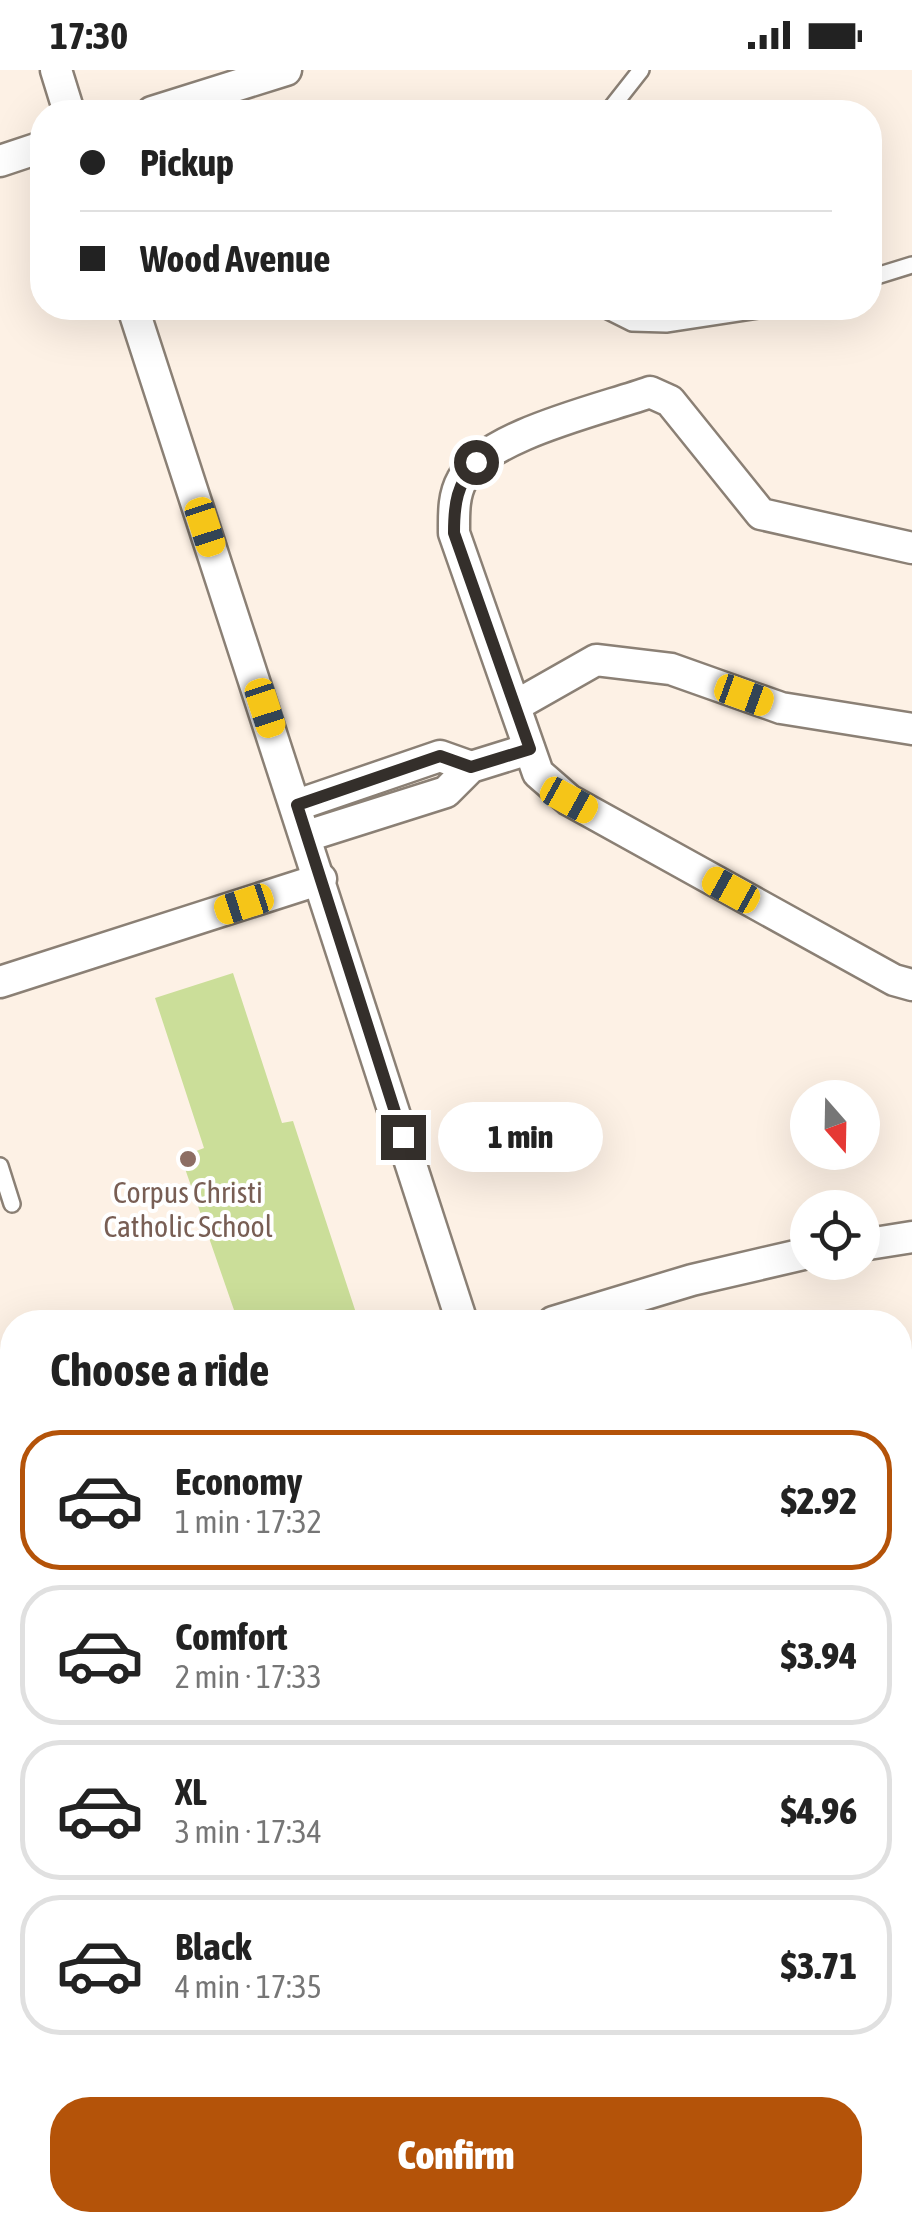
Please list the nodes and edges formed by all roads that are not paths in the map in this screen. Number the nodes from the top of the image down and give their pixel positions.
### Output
1 (56, 70) edge
2 (286, 70) edge
3 (641, 70) edge
4 (65, 100) edge
5 (190, 100) edge
6 (617, 100) edge
7 (30, 151) edge
8 (0, 161) edge
9 (912, 265) edge
10 (882, 274) edge
11 (137, 320) edge
12 (624, 320) edge
13 (692, 320) edge
14 (912, 548) edge
15 (515, 706) junction
16 (912, 729) edge
17 (530, 749) junction
18 (471, 767) junction
19 (297, 805) junction
20 (307, 836) junction
21 (321, 879) junction
22 (0, 982) edge
23 (912, 985) edge
24 (0, 1166) edge
25 (12, 1204) dead end
26 (912, 1237) edge
27 (880, 1242) edge
28 (790, 1258) edge
29 (458, 1310) edge
30 (593, 1310) edge

1 - 4 street
2 - 5 street
3 - 6 lane
7 - 8 street
9 - 10 lane
11 - 19 street
12 - 13 lane
14 - 15 street
15 - 16 street
15 - 17 street
17 - 18 street
17 - 23 street
18 - 19 street
18 - 20 street
19 - 20 street
20 - 21 street
21 - 22 street
21 - 29 street
24 - 25 lane
26 - 27 street
28 - 30 street

